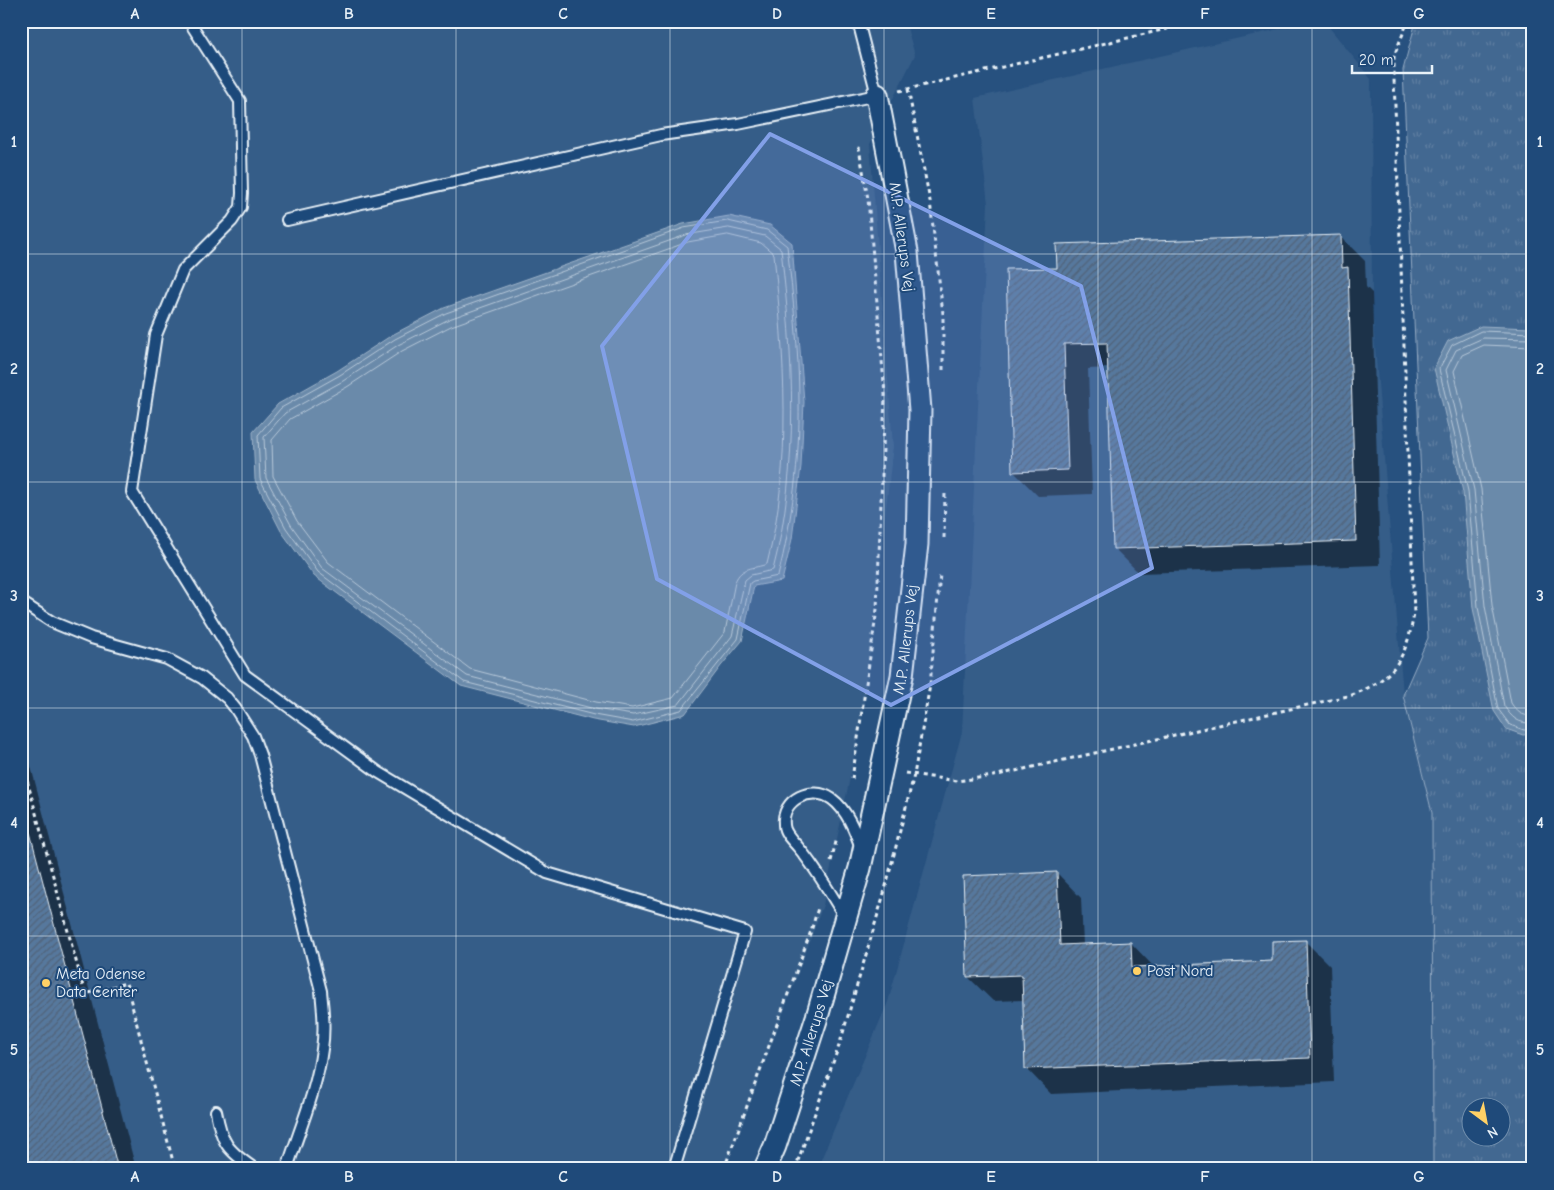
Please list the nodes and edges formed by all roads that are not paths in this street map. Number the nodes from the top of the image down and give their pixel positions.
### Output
1 (189, 21) edge
2 (858, 21) edge
3 (877, 96) junction
4 (287, 220) dead end
5 (21, 602) edge
6 (863, 853) junction
7 (845, 918) junction
8 (216, 1111) dead end
9 (255, 1169) edge
10 (287, 1169) edge
11 (674, 1169) edge
12 (765, 1169) edge

1 - 11 lane
2 - 3 lane
3 - 4 lane
3 - 6 street, M.P. Allerups Vej
5 - 10 lane
6 - 7 street, M.P. Allerups Vej
6 - 7 lane
7 - 12 street, M.P. Allerups Vej
8 - 9 lane

